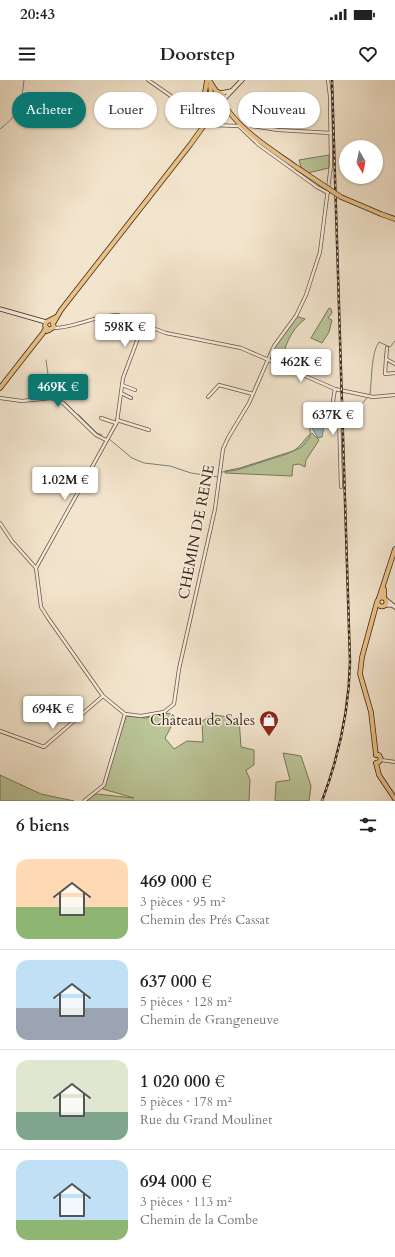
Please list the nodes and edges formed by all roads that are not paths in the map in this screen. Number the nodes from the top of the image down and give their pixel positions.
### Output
1 (148, 80) edge
2 (208, 80) edge
3 (242, 80) edge
4 (328, 80) edge
5 (234, 89) junction
6 (216, 91) edge
7 (165, 92) edge
8 (211, 92) edge
9 (224, 92) edge
10 (230, 93) edge
11 (230, 113) edge
12 (230, 126) edge
13 (265, 128) edge
14 (202, 130) joint
15 (331, 133) junction
16 (328, 193) junction
17 (395, 219) edge
18 (0, 309) edge
19 (50, 325) junction
20 (143, 325) junction
21 (387, 348) dead end
22 (386, 359) junction
23 (268, 360) junction
24 (395, 364) edge
25 (395, 373) edge
26 (122, 384) junction
27 (0, 388) edge
28 (335, 389) junction
29 (135, 390) dead end
30 (121, 393) junction
31 (253, 394) junction
32 (395, 395) edge
33 (208, 397) dead end
34 (0, 398) edge
35 (131, 398) dead end
36 (101, 418) dead end
37 (117, 422) junction
38 (149, 430) dead end
39 (106, 440) junction
40 (341, 487) dead end
41 (0, 523) edge
42 (395, 549) edge
43 (36, 568) junction
44 (382, 599) junction
45 (383, 606) junction
46 (393, 606) edge
47 (373, 611) junction
48 (103, 696) junction
49 (125, 714) junction
50 (0, 731) edge
51 (376, 755) junction
52 (381, 760) junction
53 (394, 762) edge
54 (376, 763) junction
55 (395, 799) edge
56 (84, 801) edge

1 - 7 street
2 - 6 main road
2 - 8 main road
2 - 14 main road
3 - 5 main road
4 - 15 street, CHEMIN DE RENE
5 - 9 main road
5 - 10 main road
11 - 17 main road, bridge
12 - 16 street
13 - 15 street
14 - 19 main road
15 - 16 street, CHEMIN DE RENE
16 - 23 street, CHEMIN DE RENE
18 - 19 main road
19 - 20 street
19 - 27 main road
20 - 23 street
20 - 26 street
21 - 22 street
22 - 24 street
22 - 25 street
23 - 28 street
23 - 31 street, CHEMIN DE RENE
26 - 29 street
26 - 30 street
28 - 32 street
28 - 40 street
30 - 35 street
30 - 37 street
31 - 33 street
31 - 49 street, CHEMIN DE RENE
34 - 39 street
36 - 37 street
37 - 38 street
37 - 39 street
39 - 43 street
41 - 43 street
42 - 44 main road
43 - 48 street
44 - 45 main road
44 - 45 main road
44 - 46 main road
44 - 47 main road
45 - 46 main road
45 - 47 main road
47 - 51 main road
48 - 49 street
48 - 50 street
49 - 56 street
51 - 52 main road
51 - 54 main road
52 - 53 street
52 - 54 main road
54 - 55 main road

